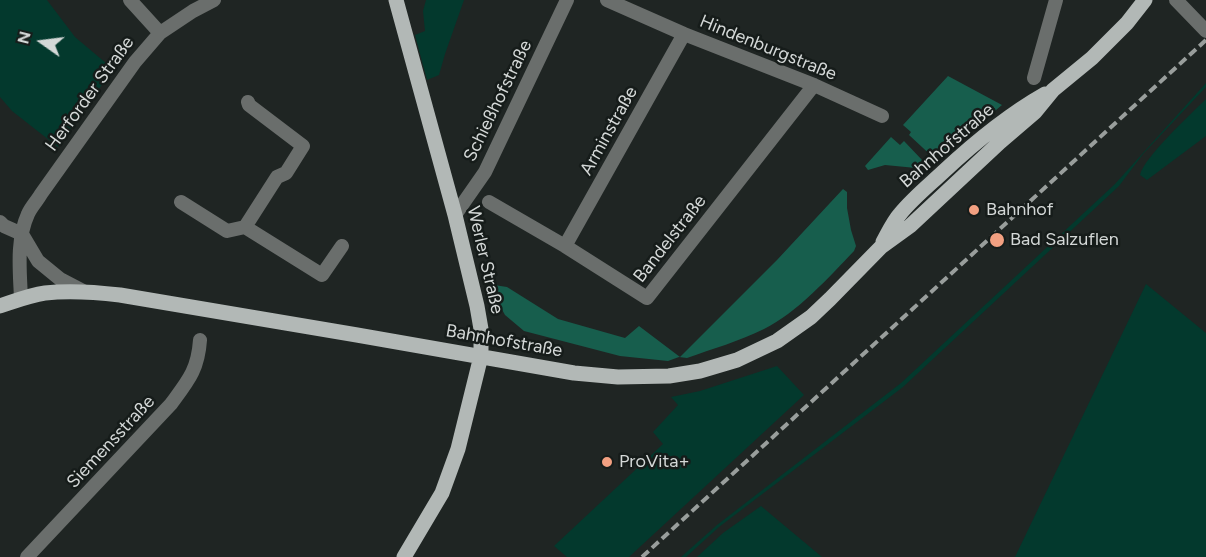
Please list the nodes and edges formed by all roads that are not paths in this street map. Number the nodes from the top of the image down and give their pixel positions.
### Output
1 (130, 0) edge
2 (214, 0) edge
3 (396, 0) edge
4 (567, 0) edge
5 (607, 0) edge
6 (1056, 0) edge
7 (1145, 0) edge
8 (1176, 0) edge
9 (1206, 31) edge
10 (160, 33) junction
11 (684, 34) junction
12 (1034, 78) dead end
13 (814, 85) junction
14 (248, 102) dead end
15 (882, 116) dead end
16 (181, 202) dead end
17 (489, 202) dead end
18 (455, 214) junction
19 (0, 222) edge
20 (245, 227) junction
21 (22, 234) junction
22 (342, 246) dead end
23 (565, 246) junction
24 (82, 291) junction
25 (21, 299) junction
26 (0, 306) edge
27 (200, 340) dead end
28 (481, 356) junction
29 (27, 557) edge
30 (404, 557) edge

1 - 10 street
2 - 10 street, Herforder Straße
3 - 18 main road, Werler Straße
4 - 18 street, Schießhofstraße
5 - 11 street, Hindenburgstraße
6 - 12 street
7 - 28 main road, Bahnhofstraße
8 - 9 street
10 - 21 street, Herforder Straße
11 - 13 street, Hindenburgstraße
11 - 23 street, Arminstraße
13 - 15 street, Hindenburgstraße
13 - 23 street, Bandelstraße
14 - 20 street
16 - 20 street
17 - 23 street, Bandelstraße
18 - 28 main road, Werler Straße
19 - 21 street
20 - 22 street
21 - 24 street
21 - 25 street, Herforder Straße
24 - 25 main road
24 - 28 main road, Bahnhofstraße
25 - 26 main road
27 - 29 street, Siemensstraße
28 - 30 main road, Werler Straße

